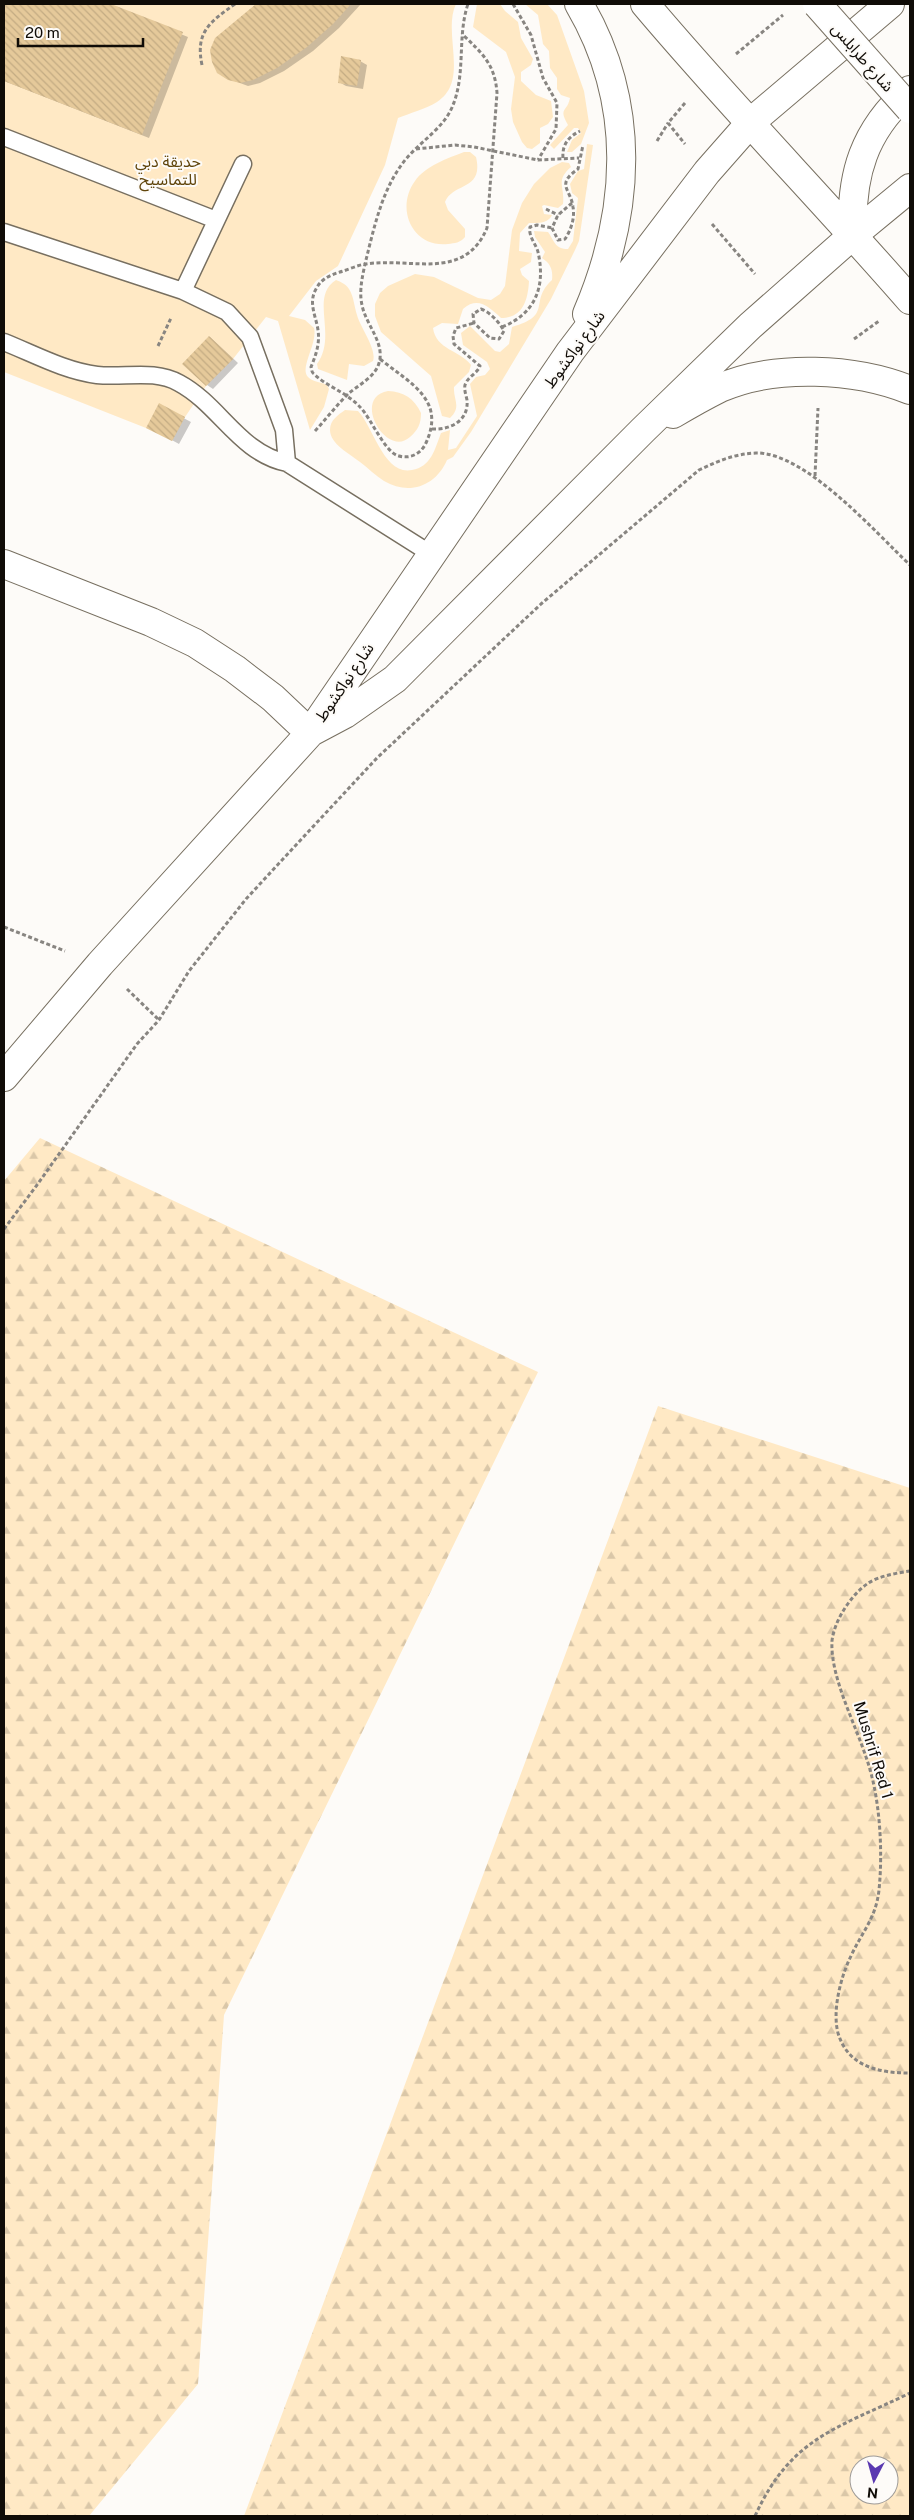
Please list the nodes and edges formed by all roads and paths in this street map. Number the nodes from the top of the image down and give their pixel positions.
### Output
1 (235, 4) edge
2 (468, 4) edge
3 (514, 4) edge
4 (580, 4) edge
5 (644, 4) edge
6 (817, 4) edge
7 (890, 4) edge
8 (462, 34) junction
9 (202, 65) dead end
10 (910, 90) edge
11 (910, 109) edge
12 (751, 122) junction
13 (580, 131) dead end
14 (4, 137) edge
15 (586, 140) dead end
16 (416, 149) junction
17 (493, 150) junction
18 (563, 158) junction
19 (579, 158) junction
20 (538, 160) junction
21 (242, 164) dead end
22 (910, 188) edge
23 (572, 203) junction
24 (546, 209) dead end
25 (558, 215) junction
26 (216, 220) junction
27 (552, 228) junction
28 (4, 232) edge
29 (853, 235) junction
30 (365, 264) junction
31 (182, 291) junction
32 (910, 300) edge
33 (474, 323) junction
34 (502, 327) junction
35 (4, 342) edge
36 (570, 352) junction
37 (380, 359) junction
38 (820, 372) junction
39 (146, 374) junction
40 (910, 390) edge
41 (348, 395) junction
42 (432, 429) junction
43 (643, 430) junction
44 (288, 463) junction
45 (815, 476) junction
46 (431, 554) junction
47 (4, 564) edge
48 (910, 565) edge
49 (310, 732) junction
50 (4, 1077) edge
51 (4, 1229) edge
52 (910, 1571) edge
53 (910, 2073) edge
54 (910, 2393) edge
55 (755, 2516) edge

1 - 9 path
2 - 8 path
3 - 20 path
4 - 36 main road
5 - 12 main road
6 - 11 main road, شارع طرابلس, bridge
7 - 12 main road, شارع نواكشوط
8 - 16 path
8 - 17 path
10 - 29 main road
12 - 29 main road
12 - 36 main road, شارع نواكشوط
13 - 18 path
14 - 26 lane
15 - 19 path
16 - 17 path
16 - 30 path
17 - 20 path
17 - 30 path
18 - 19 path
18 - 20 path
19 - 23 path
21 - 26 lane
22 - 29 main road, شارع نواكشوط
23 - 25 path
23 - 27 path
24 - 25 path
25 - 27 path
26 - 31 lane
27 - 34 path
28 - 31 lane
29 - 32 main road
29 - 43 main road, شارع نواكشوط
30 - 37 path
30 - 41 path
31 - 39 path
31 - 44 lane
32 - 38 path
33 - 34 path
33 - 34 path
33 - 42 path
35 - 39 lane
36 - 46 main road, شارع نواكشوط
37 - 41 path
37 - 42 path
38 - 40 main road
38 - 43 main road
38 - 45 path
39 - 44 lane
41 - 42 path
41 - 44 path
43 - 49 main road, شارع نواكشوط
44 - 46 lane
45 - 48 path
45 - 51 path
46 - 49 main road, شارع نواكشوط
47 - 49 main road
49 - 50 main road
52 - 53 path, Mushrif Red 1
54 - 55 path

